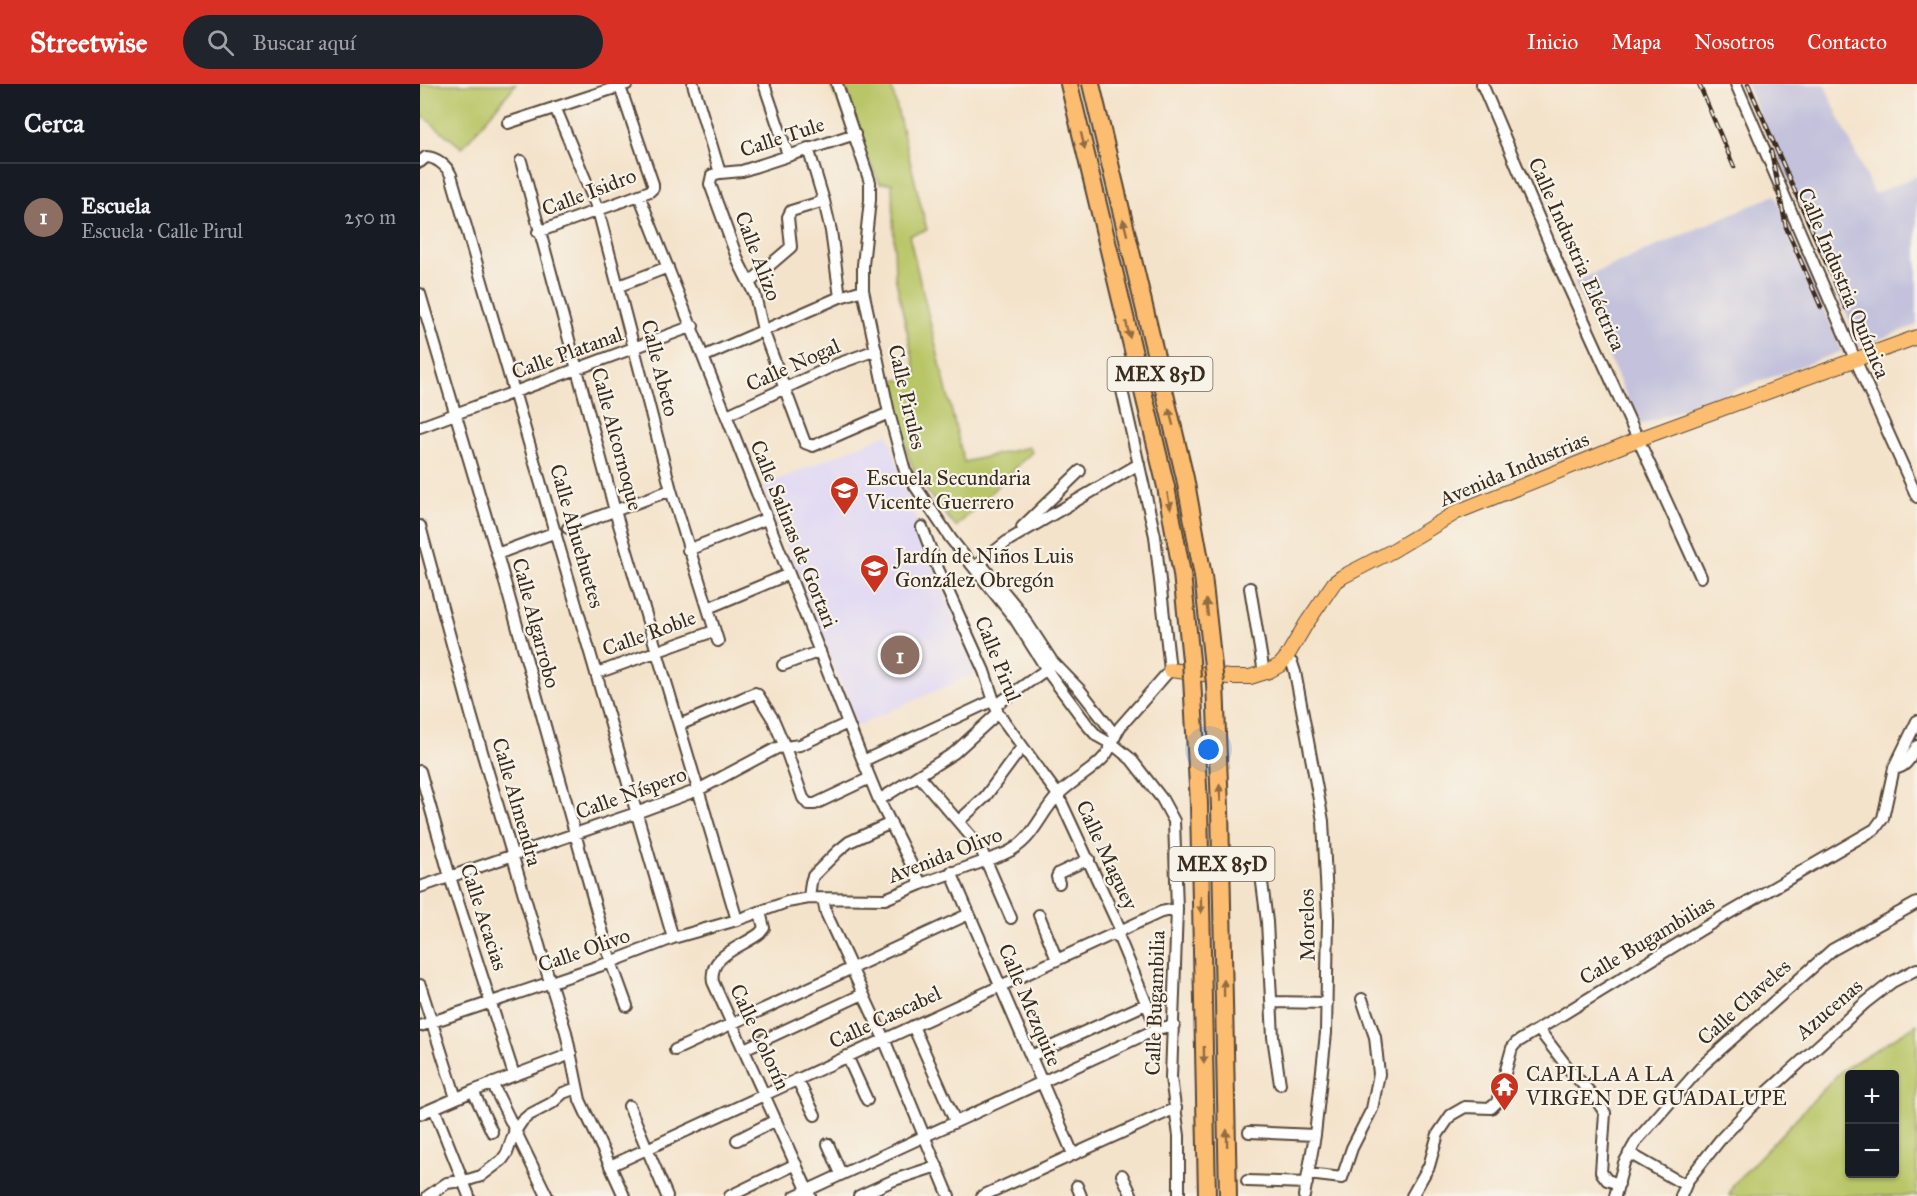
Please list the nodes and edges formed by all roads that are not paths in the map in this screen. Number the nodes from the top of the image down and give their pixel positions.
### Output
1 (693, 84) edge
2 (764, 84) edge
3 (837, 84) edge
4 (1069, 84) edge
5 (1091, 84) edge
6 (1482, 84) edge
7 (1736, 84) edge
8 (622, 85) edge
9 (555, 107) junction
10 (508, 123) dead end
11 (855, 134) junction
12 (808, 148) junction
13 (788, 155) junction
14 (424, 160) edge
15 (521, 161) dead end
16 (720, 172) junction
17 (639, 195) junction
18 (824, 201) junction
19 (598, 210) junction
20 (538, 232) junction
21 (668, 267) junction
22 (749, 283) junction
23 (619, 286) junction
24 (863, 290) junction
25 (420, 294) edge
26 (840, 297) junction
27 (693, 326) junction
28 (764, 330) junction
29 (1917, 337) edge
30 (636, 348) junction
31 (876, 350) junction
32 (705, 356) junction
33 (1855, 359) junction
34 (578, 369) junction
35 (1119, 377) dead end
36 (785, 389) junction
37 (514, 393) junction
38 (889, 413) junction
39 (455, 415) junction
40 (727, 415) junction
41 (420, 427) edge
42 (1639, 439) junction
43 (1138, 465) junction
44 (1080, 471) dead end
45 (671, 490) junction
46 (1917, 497) edge
47 (615, 511) junction
48 (766, 519) junction
49 (420, 526) edge
50 (922, 527) dead end
51 (568, 528) dead end
52 (556, 532) junction
53 (1009, 540) junction
54 (688, 550) junction
55 (497, 554) junction
56 (977, 565) junction
57 (789, 574) junction
58 (1701, 577) dead end
59 (1250, 588) dead end
60 (708, 608) junction
61 (716, 636) joint
62 (820, 651) junction
63 (657, 653) junction
64 (1286, 658) junction
65 (783, 664) dead end
66 (1047, 669) junction
67 (1170, 670) junction
68 (597, 673) junction
69 (1264, 673) junction
70 (996, 706) junction
71 (1917, 720) edge
72 (848, 723) junction
73 (679, 725) junction
74 (1112, 739) junction
75 (785, 747) junction
76 (1022, 747) junction
77 (1917, 747) edge
78 (863, 761) junction
79 (1894, 768) junction
80 (420, 771) edge
81 (919, 776) junction
82 (870, 778) junction
83 (698, 790) junction
84 (1058, 795) junction
85 (879, 800) junction
86 (1170, 812) joint
87 (636, 813) junction
88 (959, 821) junction
89 (891, 823) junction
90 (575, 835) junction
91 (513, 856) junction
92 (1089, 859) junction
93 (1259, 859) dead end
94 (986, 861) junction
95 (951, 872) junction
96 (450, 877) junction
97 (1059, 883) dead end
98 (921, 884) junction
99 (420, 887) edge
100 (809, 898) junction
101 (824, 898) junction
102 (1917, 903) edge
103 (1177, 909) junction
104 (760, 912) junction
105 (969, 914) junction
106 (1039, 915) dead end
107 (1011, 918) dead end
108 (737, 920) junction
109 (1119, 932) junction
110 (673, 938) junction
111 (1057, 960) junction
112 (611, 962) junction
113 (852, 968) junction
114 (1917, 969) edge
115 (550, 983) junction
116 (420, 985) edge
117 (1000, 986) junction
118 (863, 994) junction
119 (1362, 999) dead end
120 (491, 1002) junction
121 (1272, 1002) junction
122 (1327, 1003) junction
123 (1146, 1004) junction
124 (627, 1006) dead end
125 (432, 1022) junction
126 (731, 1022) junction
127 (1174, 1025) junction
128 (420, 1026) edge
129 (913, 1026) junction
130 (1156, 1029) junction
131 (1539, 1030) junction
132 (884, 1039) junction
133 (744, 1049) junction
134 (675, 1050) dead end
135 (571, 1054) junction
136 (847, 1056) junction
137 (1030, 1056) junction
138 (514, 1075) junction
139 (797, 1079) junction
140 (1042, 1082) junction
141 (492, 1083) junction
142 (1280, 1084) dead end
143 (577, 1088) junction
144 (472, 1091) junction
145 (765, 1094) junction
146 (456, 1098) junction
147 (867, 1101) dead end
148 (629, 1106) dead end
149 (434, 1108) junction
150 (1176, 1108) junction
151 (420, 1114) edge
152 (815, 1115) dead end
153 (776, 1120) junction
154 (956, 1121) junction
155 (516, 1130) junction
156 (492, 1132) dead end
157 (1249, 1132) dead end
158 (925, 1135) junction
159 (1315, 1135) junction
160 (737, 1140) dead end
161 (828, 1144) dead end
162 (647, 1149) junction
163 (1629, 1153) junction
164 (1073, 1154) junction
165 (796, 1164) junction
166 (610, 1166) junction
167 (937, 1166) junction
168 (841, 1174) junction
169 (1122, 1175) dead end
170 (1307, 1178) junction
171 (461, 1180) junction
172 (1247, 1181) dead end
173 (1619, 1184) junction
174 (1685, 1185) junction
175 (809, 1193) edge
176 (428, 1196) edge
177 (469, 1196) edge
178 (547, 1196) edge
179 (624, 1196) edge
180 (667, 1196) edge
181 (730, 1196) edge
182 (795, 1196) edge
183 (859, 1196) edge
184 (949, 1196) edge
185 (982, 1196) edge
186 (1132, 1196) edge
187 (1179, 1196) edge
188 (1207, 1196) edge
189 (1228, 1196) edge
190 (1305, 1196) edge
191 (1412, 1196) edge
192 (1615, 1196) edge
193 (1682, 1196) edge

1 - 16 street
2 - 13 street
3 - 11 street, Calle Pirules
4 -> 188 highway, MEX 85D, bridge
189 -> 5 highway, MEX 85D
6 - 42 street, Calle Industria Eléctrica
7 - 33 street, Calle Industria Química
8 - 9 street
8 - 17 street, Calle Isidro
9 - 10 street
9 - 19 street, Calle Abeto
11 - 12 street, Calle Tule
11 - 24 street, Calle Pirules
12 - 13 street, Calle Tule
12 - 18 street
13 - 16 street, Calle Tule
14 - 37 street, Calle Ahuehuetes
15 - 20 street, Calle Alcornoque
16 - 22 street, Calle Alizo
17 - 19 street, Calle Isidro
17 - 21 street, Calle Salinas de Gortari
18 - 22 street
18 - 26 street
19 - 20 street, Calle Isidro
19 - 23 street, Calle Abeto
20 - 34 street, Calle Alcornoque
21 - 23 street
21 - 27 street, Calle Salinas de Gortari
22 - 28 street, Calle Alizo
23 - 30 street, Calle Abeto
24 - 26 street
24 - 31 street, Calle Pirules
25 - 39 street, Calle Algarrobo
26 - 28 street
27 - 30 street, Calle Platanal
27 - 32 street, Calle Salinas de Gortari
28 - 32 street
28 - 36 street, Calle Alizo
29 - 33 main road, Avenida Industrias
30 - 34 street, Calle Platanal
30 - 45 street, Calle Abeto
31 - 36 street, Calle Nogal
31 - 38 street, Calle Pirules
32 - 40 street, Calle Salinas de Gortari
33 - 42 main road, Avenida Industrias
33 - 46 street, Calle Industria Química
34 - 37 street, Calle Platanal
34 - 47 street, Calle Alcornoque
35 - 43 street
36 - 38 street, Calle Alizo
36 - 40 street, Calle Nogal
37 - 39 street, Calle Platanal
37 - 52 street, Calle Ahuehuetes
38 - 56 street, Calle Pirules
39 - 41 street, Calle Platanal
39 - 55 street, Calle Algarrobo
40 - 48 street, Calle Salinas de Gortari
42 - 58 street, Calle Industria Eléctrica
42 - 64 main road, Avenida Industrias
43 - 53 street
43 - 67 street
44 - 53 street
45 - 47 street
45 - 54 street, Calle Abeto
47 - 51 street
47 - 63 street, Calle Alcornoque
48 - 54 street
48 - 57 street, Calle Salinas de Gortari
49 - 91 street, Calle Almendra
50 - 70 street, Calle Pirul
52 - 55 street
52 - 68 street, Calle Ahuehuetes
53 - 56 street
54 - 60 street, Calle Abeto
55 - 90 street, Calle Algarrobo
56 - 66 street, Calle Pirules
56 - 74 street
57 - 60 street
57 - 62 street, Calle Salinas de Gortari
59 - 69 street
60 - 61 street, Calle Abeto
61 - 63 street, Calle Roble
62 - 65 street
62 - 72 street, Calle Salinas de Gortari
63 - 68 street, Calle Roble
63 - 73 street, Calle Alcornoque
64 - 69 main road, Avenida Industrias
64 - 122 street, Morelos
66 - 70 street
66 - 74 street, Calle Pirules
67 - 69 main road, Avenida Industrias
67 - 74 street, Avenida Olivo
68 - 87 street, Calle Ahuehuetes
70 - 76 street, Calle Pirul
70 - 78 street
70 - 81 street
71 - 79 street, Calle Bugambilias
72 - 75 street, Calle Níspero
72 - 78 street, Calle Salinas de Gortari
73 - 75 street
73 - 83 street, Calle Alcornoque
74 - 84 street, Avenida Olivo
74 - 86 street, Calle Pirules
75 - 82 street
75 - 83 street, Calle Níspero
76 - 84 street, Calle Pirul
76 - 88 street
77 - 79 street
78 - 82 street, Calle Salinas de Gortari
79 - 131 street, Calle Bugambilias
80 - 96 street, Calle Acacias
81 - 85 street
81 - 88 street
82 - 85 street, Calle Salinas de Gortari
83 - 87 street, Calle Níspero
83 - 108 street, Calle Alcornoque
84 - 92 street, Calle Maguey
84 - 94 street, Avenida Olivo
85 - 89 street, Calle Salinas de Gortari
86 - 103 street, Calle Bugambilia
87 - 90 street, Calle Níspero
87 - 110 street, Calle Ahuehuetes
88 - 94 street
89 - 98 street, Calle Salinas de Gortari
89 - 100 street
90 - 91 street, Calle Níspero
90 - 112 street, Calle Algarrobo
91 - 96 street, Calle Níspero
91 - 115 street, Calle Almendra
92 - 97 street
92 - 109 street, Calle Maguey
93 - 121 street
94 - 95 street, Avenida Olivo
94 - 107 street
95 - 98 street, Avenida Olivo
95 - 105 street, Calle Mezquite
96 - 99 street, Calle Níspero
96 - 120 street, Calle Acacias
98 - 101 street, Avenida Olivo
100 - 101 street, Avenida Olivo
100 - 104 street, Avenida Olivo
101 - 113 street
102 - 163 street, Calle Claveles
103 - 109 street, Calle Cascabel
103 - 127 street, Calle Bugambilia
104 - 108 street, Calle Olivo
104 - 126 street, Calle Colorín
105 - 113 street
105 - 117 street, Calle Mezquite
106 - 111 street
108 - 110 street, Calle Olivo
109 - 111 street, Calle Cascabel
109 - 123 street, Calle Maguey
110 - 112 street, Calle Olivo
111 - 117 street, Calle Cascabel
112 - 115 street, Calle Olivo
112 - 124 street, Calle Algarrobo
113 - 118 street
113 - 126 street
114 - 174 street, Azucenas
115 - 120 street, Calle Olivo
115 - 135 street, Calle Almendra
116 - 125 street
117 - 129 street, Calle Cascabel
117 - 137 street, Calle Mezquite
118 - 132 street
118 - 133 street
119 - 170 street
120 - 125 street, Calle Olivo
120 - 138 street, Calle Acacias
121 - 122 street
121 - 142 street
122 - 159 street, Morelos
123 - 130 street, Calle Maguey
123 - 137 street
125 - 128 street, Calle Olivo
125 - 146 street
126 - 133 street, Calle Colorín
126 - 134 street
127 - 130 street
127 - 150 street, Calle Bugambilia
129 - 132 street, Calle Cascabel
129 - 154 street
130 - 140 street
131 - 173 street
131 - 191 street, Calle Bugambilias
132 - 136 street, Calle Cascabel
132 - 158 street
133 - 145 street, Calle Colorín
135 - 138 street
135 - 143 street, Calle Almendra
136 - 139 street, Calle Cascabel
136 - 147 street
137 - 140 street, Calle Mezquite
138 - 141 street
139 - 145 street, Calle Cascabel
139 - 152 street
140 - 154 street
140 - 164 street, Calle Mezquite
141 - 144 street
141 - 155 street
143 - 155 street
143 - 166 street, Calle Almendra
144 - 146 street
144 - 156 street
145 - 153 street, Calle Colorín
145 - 162 street, Calle Cascabel
146 - 149 street
148 - 162 street
149 - 151 street
149 - 171 street
150 - 164 street
150 - 187 street, Calle Bugambilia
153 - 160 street
153 - 165 street, Calle Colorín
154 - 158 street
155 - 171 street
155 - 178 street
157 - 159 street
158 - 167 street
158 - 168 street
159 - 170 street, Morelos
161 - 168 street
162 - 166 street, Calle Cascabel
162 - 180 street
163 - 173 street, Calle Claveles
163 - 174 street
164 - 185 street
165 - 175 street, Calle Colorín
165 - 181 street
166 - 179 street, Calle Almendra
167 - 183 street
167 - 184 street
168 - 175 street
169 - 186 street
170 - 172 street
170 - 190 street, Morelos
171 - 176 street
171 - 177 street
173 - 192 street, Calle Claveles
174 - 193 street, Azucenas
175 - 182 street

